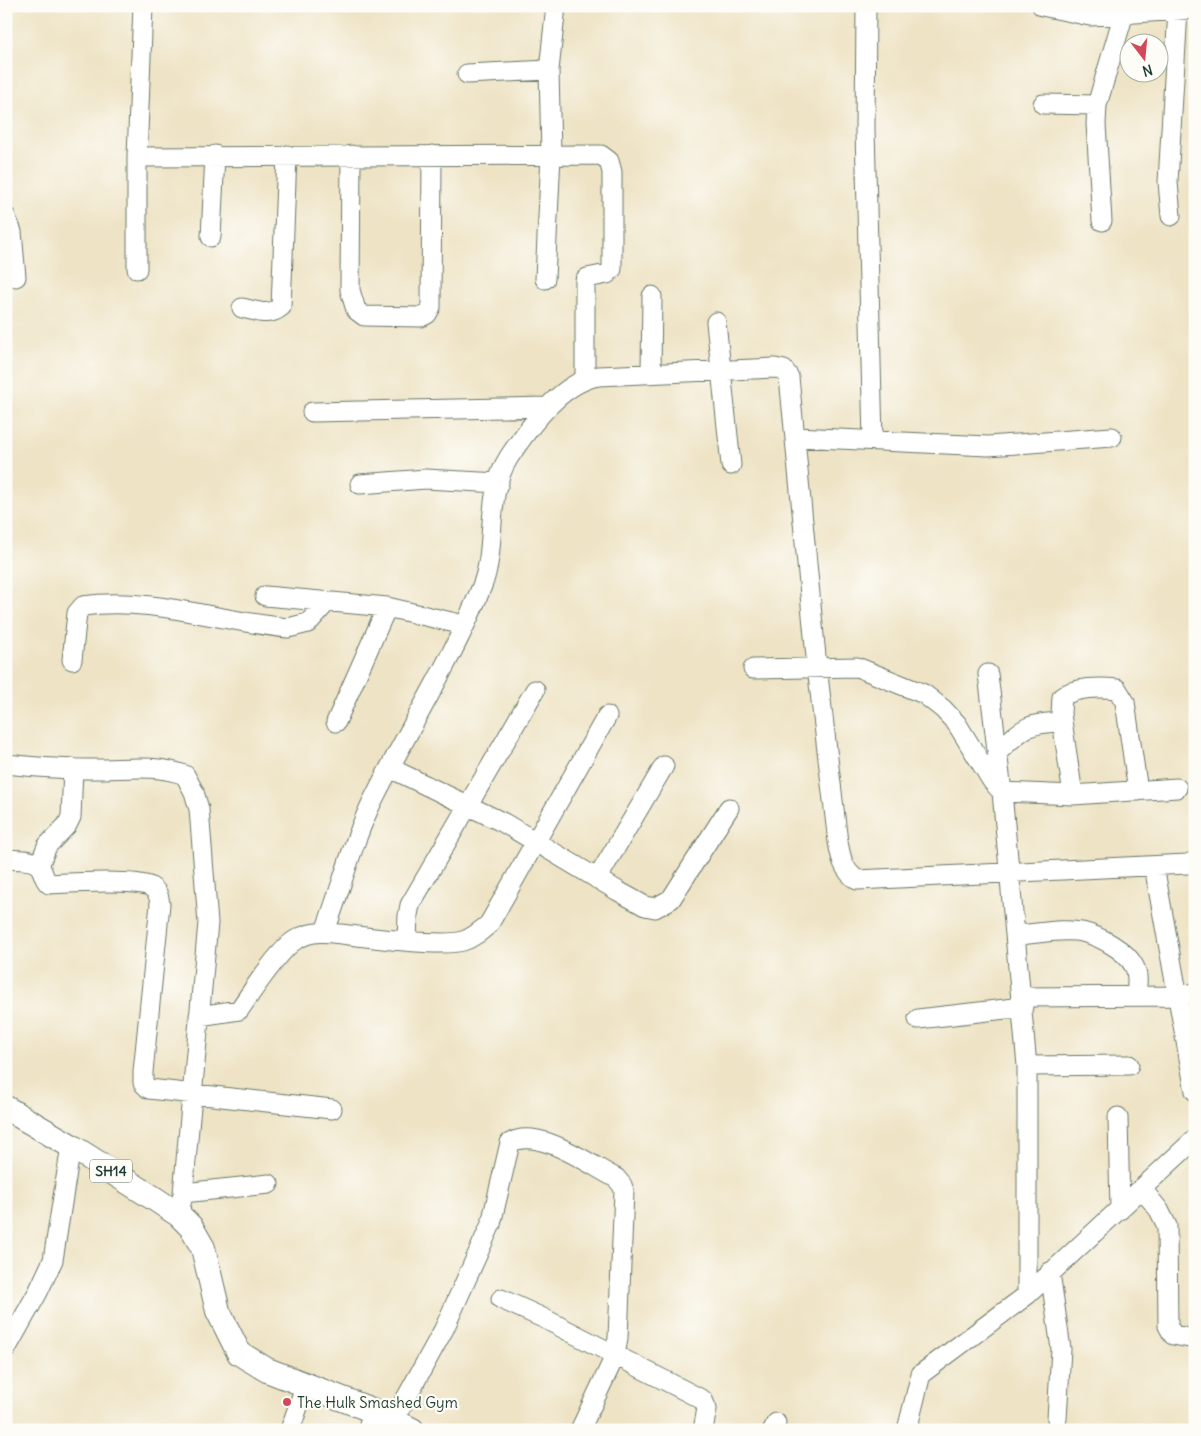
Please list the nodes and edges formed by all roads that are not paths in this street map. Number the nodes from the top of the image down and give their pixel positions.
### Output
1 (143, 6) edge
2 (152, 6) edge
3 (556, 6) edge
4 (866, 6) edge
5 (1045, 7) edge
6 (1186, 9) edge
7 (1124, 13) junction
8 (549, 70) junction
9 (467, 74) dead end
10 (1042, 104) dead end
11 (1097, 105) junction
12 (552, 154) junction
13 (214, 155) junction
14 (287, 155) junction
15 (351, 155) junction
16 (432, 155) junction
17 (142, 157) junction
18 (1171, 216) dead end
19 (6, 217) edge
20 (1102, 221) dead end
21 (212, 238) dead end
22 (138, 269) dead end
23 (16, 277) dead end
24 (545, 279) dead end
25 (652, 296) dead end
26 (242, 308) dead end
27 (716, 322) dead end
28 (721, 370) junction
29 (651, 373) junction
30 (585, 379) junction
31 (548, 407) junction
32 (312, 412) dead end
33 (796, 437) junction
34 (1112, 437) dead end
35 (873, 439) junction
36 (731, 465) dead end
37 (498, 483) junction
38 (360, 484) dead end
39 (266, 596) dead end
40 (327, 602) junction
41 (387, 607) junction
42 (464, 625) junction
43 (72, 660) dead end
44 (817, 668) junction
45 (753, 669) dead end
46 (988, 674) dead end
47 (535, 690) dead end
48 (607, 716) dead end
49 (336, 722) dead end
50 (1062, 722) junction
51 (998, 752) junction
52 (6, 764) edge
53 (664, 766) dead end
54 (72, 768) junction
55 (390, 768) junction
56 (1177, 788) dead end
57 (1138, 791) junction
58 (1002, 792) junction
59 (1072, 795) junction
60 (468, 806) junction
61 (728, 808) dead end
62 (534, 841) junction
63 (6, 859) edge
64 (1195, 861) edge
65 (39, 866) junction
66 (1154, 866) junction
67 (1010, 873) junction
68 (597, 879) junction
69 (325, 931) junction
70 (1016, 934) junction
71 (407, 940) junction
72 (1187, 995) edge
73 (1136, 996) junction
74 (1023, 1002) junction
75 (199, 1016) junction
76 (918, 1019) dead end
77 (1129, 1065) dead end
78 (1028, 1066) junction
79 (1195, 1091) edge
80 (191, 1096) junction
81 (6, 1108) edge
82 (332, 1109) dead end
83 (1118, 1117) dead end
84 (1195, 1139) edge
85 (71, 1146) junction
86 (269, 1184) dead end
87 (1142, 1189) junction
88 (181, 1204) junction
89 (1120, 1210) junction
90 (1050, 1272) junction
91 (1027, 1295) junction
92 (501, 1299) dead end
93 (1195, 1339) edge
94 (6, 1349) edge
95 (615, 1356) junction
96 (306, 1384) junction
97 (1058, 1419) dead end
98 (387, 1423) edge
99 (290, 1430) edge
100 (580, 1430) edge
101 (703, 1430) edge
102 (906, 1430) edge

1 - 17 street
2 - 17 street
3 - 8 street
4 - 35 street
5 - 7 street
6 - 7 street
6 - 18 street
7 - 11 street
8 - 9 street
8 - 12 street
10 - 11 street
11 - 20 street
12 - 16 street
12 - 24 street
12 - 30 street
13 - 14 street
13 - 17 street
13 - 21 street
14 - 15 street
14 - 26 street
15 - 16 street
15 - 16 street
17 - 22 street
19 - 23 street
25 - 29 street
27 - 28 street
28 - 29 street
28 - 33 street
28 - 36 street
29 - 30 street
30 - 31 street
31 - 32 street
31 - 37 street
33 - 35 street
33 - 44 street
34 - 35 street
37 - 38 street
37 - 42 street
39 - 40 street
40 - 41 street
40 - 43 street
41 - 42 street
41 - 49 street
42 - 55 street
44 - 45 street
44 - 58 street
44 - 67 street
46 - 51 street
47 - 60 street
48 - 62 street
50 - 51 street
50 - 57 street
50 - 59 street
51 - 58 street
52 - 54 street
53 - 68 street
54 - 65 street
54 - 75 street
55 - 60 street
55 - 69 street
56 - 57 street
57 - 59 street
58 - 59 street
58 - 67 street
60 - 62 street
60 - 71 street
61 - 68 street
62 - 68 street
62 - 71 street
63 - 65 street
64 - 66 street
65 - 80 street
66 - 67 street
66 - 72 street
67 - 70 street
69 - 71 street
69 - 75 street
70 - 73 street
70 - 74 street
72 - 73 street
72 - 79 street
73 - 74 street
74 - 76 street
74 - 78 street
75 - 80 street
77 - 78 street
78 - 91 street
80 - 82 street
80 - 88 street
81 - 85 main road, SH14
83 - 89 street
84 - 87 street
85 - 88 main road, SH14
85 - 94 street
86 - 88 street
87 - 89 street
87 - 93 street
88 - 96 main road, SH14
89 - 90 street
90 - 91 street
90 - 97 street
91 - 102 street
92 - 95 street
95 - 98 street
95 - 100 street
95 - 101 street
96 - 98 main road, SH14
96 - 99 street

